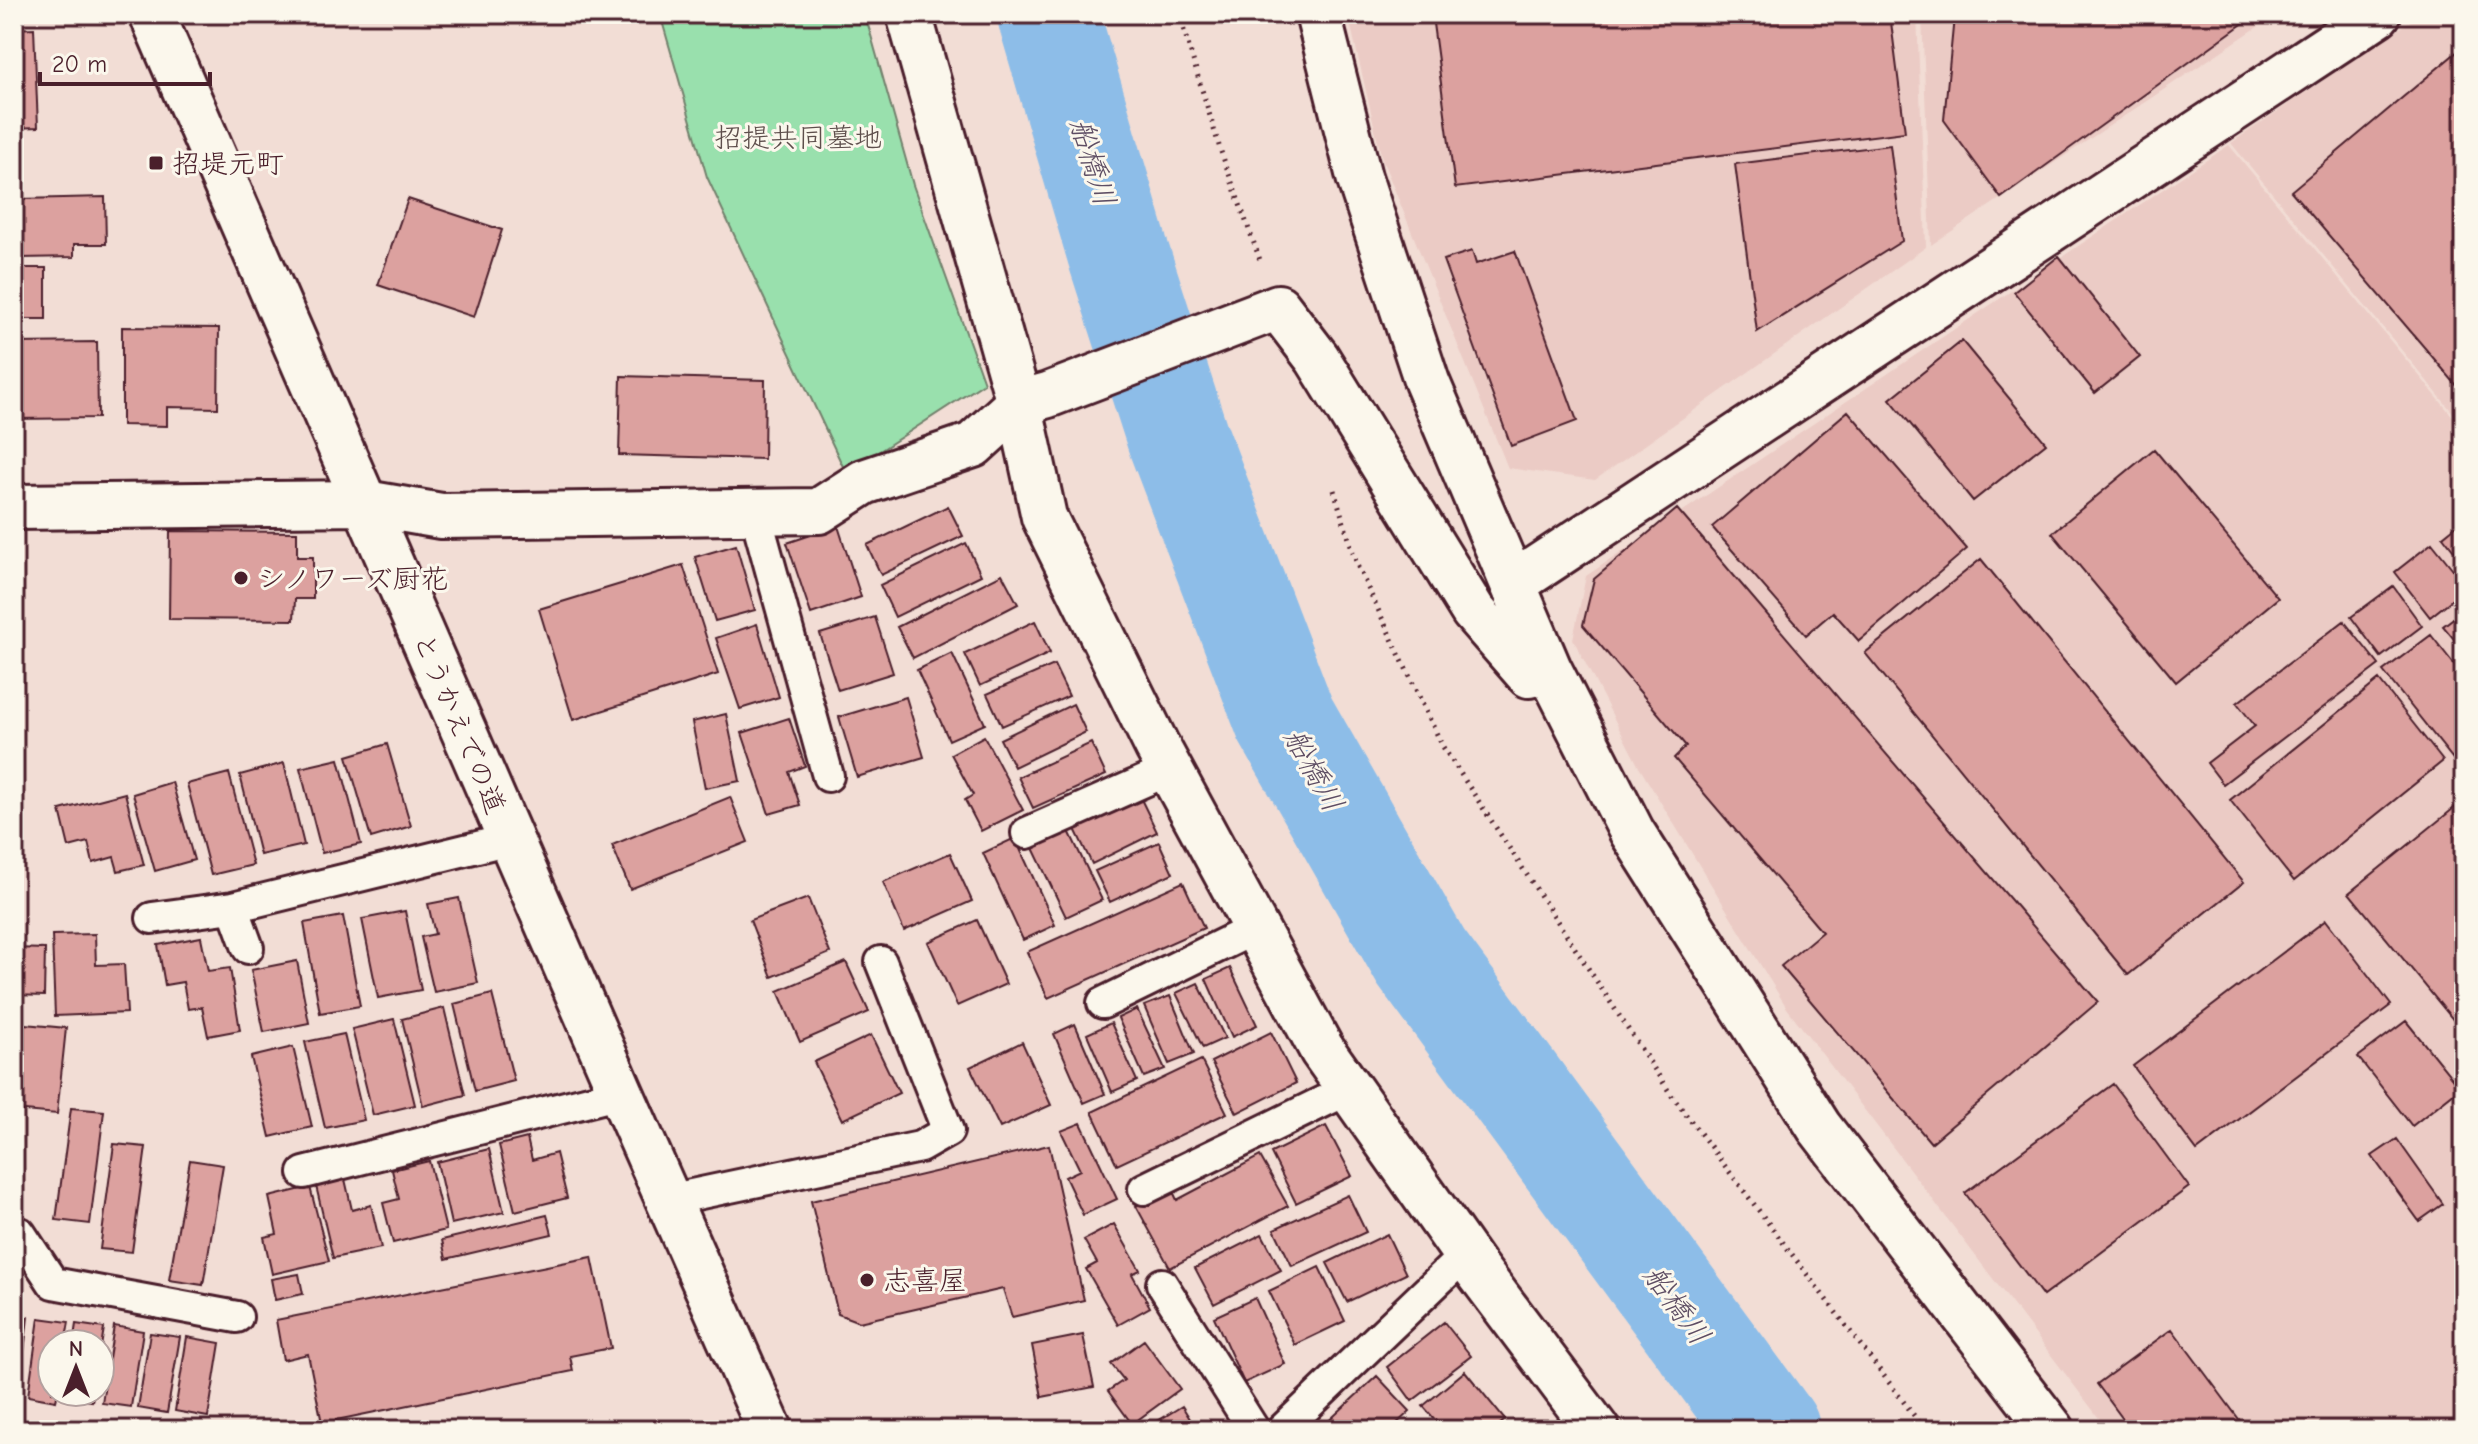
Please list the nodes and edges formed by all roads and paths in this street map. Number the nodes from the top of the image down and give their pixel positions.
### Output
1 (152, 14) edge
2 (909, 14) edge
3 (1179, 14) edge
4 (1318, 14) edge
5 (2378, 14) edge
6 (1270, 310) junction
7 (1034, 399) junction
8 (1330, 476) dead end
9 (365, 503) junction
10 (14, 507) edge
11 (755, 512) junction
12 (1513, 584) junction
13 (1549, 669) junction
14 (1169, 770) junction
15 (828, 776) dead end
16 (1027, 833) dead end
17 (510, 839) junction
18 (233, 907) junction
19 (152, 918) dead end
20 (1256, 928) junction
21 (248, 948) dead end
22 (881, 962) dead end
23 (1103, 1003) dead end
24 (1349, 1089) junction
25 (621, 1093) junction
26 (304, 1173) dead end
27 (1144, 1189) dead end
28 (668, 1200) junction
29 (14, 1232) edge
30 (1466, 1254) junction
31 (1162, 1284) dead end
32 (237, 1317) dead end
33 (770, 1430) edge
34 (1254, 1430) edge
35 (1282, 1430) edge
36 (1597, 1430) edge
37 (1925, 1430) edge
38 (2052, 1430) edge

1 - 9 street, とうかえでの道
2 - 7 street
3 - 6 path
4 - 12 street
5 - 12 street
6 - 7 street
6 - 13 street
7 - 11 street
7 - 14 street
8 - 37 path
9 - 10 street
9 - 11 street
9 - 17 street, とうかえでの道
11 - 15 lane
12 - 13 street
13 - 38 street
14 - 16 lane
14 - 20 street
17 - 18 lane
17 - 25 street, とうかえでの道
18 - 19 lane
18 - 21 lane
20 - 23 lane
20 - 24 street
22 - 28 lane
24 - 27 lane
24 - 30 street
25 - 26 lane
25 - 28 street, とうかえでの道
28 - 33 street, とうかえでの道
29 - 32 lane
30 - 35 lane
30 - 36 street
31 - 34 lane

